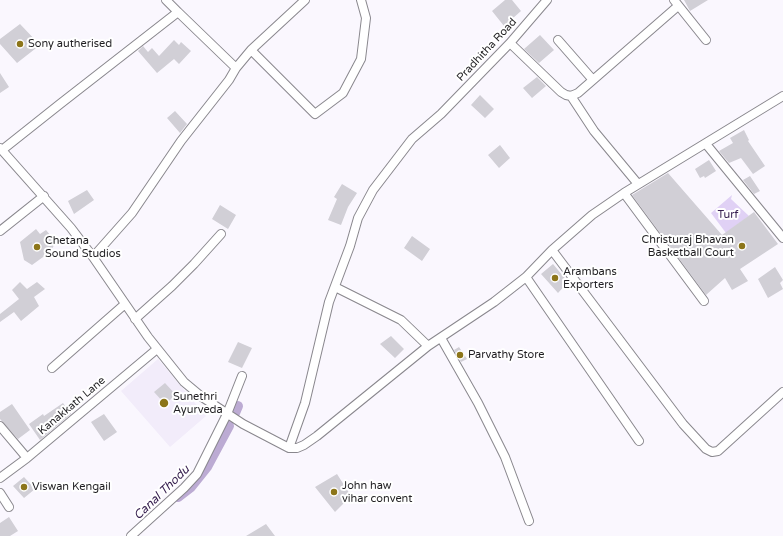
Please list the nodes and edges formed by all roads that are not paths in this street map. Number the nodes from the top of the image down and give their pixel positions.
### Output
1 (166, 0) edge
2 (305, 0) edge
3 (360, 0) edge
4 (547, 0) edge
5 (676, 3) edge
6 (178, 12) junction
7 (558, 40) dead end
8 (706, 40) dead end
9 (510, 43) junction
10 (251, 50) junction
11 (236, 68) junction
12 (593, 80) junction
13 (571, 96) junction
14 (783, 96) edge
15 (706, 144) junction
16 (1, 149) edge
17 (638, 184) junction
18 (624, 193) junction
19 (44, 196) junction
20 (0, 232) edge
21 (221, 234) dead end
22 (783, 238) edge
23 (552, 250) junction
24 (93, 257) junction
25 (526, 277) junction
26 (335, 287) junction
27 (704, 301) dead end
28 (125, 304) junction
29 (135, 319) junction
30 (441, 338) junction
31 (428, 346) junction
32 (157, 349) junction
33 (52, 368) dead end
34 (242, 376) dead end
35 (783, 392) edge
36 (227, 414) junction
37 (0, 426) edge
38 (639, 441) dead end
39 (289, 448) junction
40 (27, 458) junction
41 (0, 478) edge
42 (0, 493) edge
43 (9, 507) dead end
44 (528, 521) dead end
45 (131, 536) edge

1 - 6 street
2 - 10 street
3 - 10 street
4 - 9 street, Pradhitha Road
5 - 8 street
5 - 12 street
6 - 11 street
6 - 16 street
7 - 12 street
9 - 13 street
9 - 26 street, Pradhitha Road
10 - 11 street
11 - 24 street
12 - 13 street
13 - 17 street
14 - 15 street
15 - 17 street
15 - 22 street
16 - 19 street
17 - 18 street
18 - 23 street
18 - 27 street
19 - 20 street
19 - 24 street
21 - 29 street
23 - 25 street
23 - 35 street
24 - 28 street
25 - 30 street
25 - 38 street
26 - 31 street
26 - 39 street, Pradhitha Road
28 - 29 street
28 - 33 street
29 - 32 street
30 - 31 street
30 - 44 street
31 - 39 street
32 - 36 street
32 - 40 street, Kanakkath Lane
34 - 36 street
36 - 39 street
36 - 45 street
37 - 40 street
40 - 41 street, Kanakkath Lane
42 - 43 street

